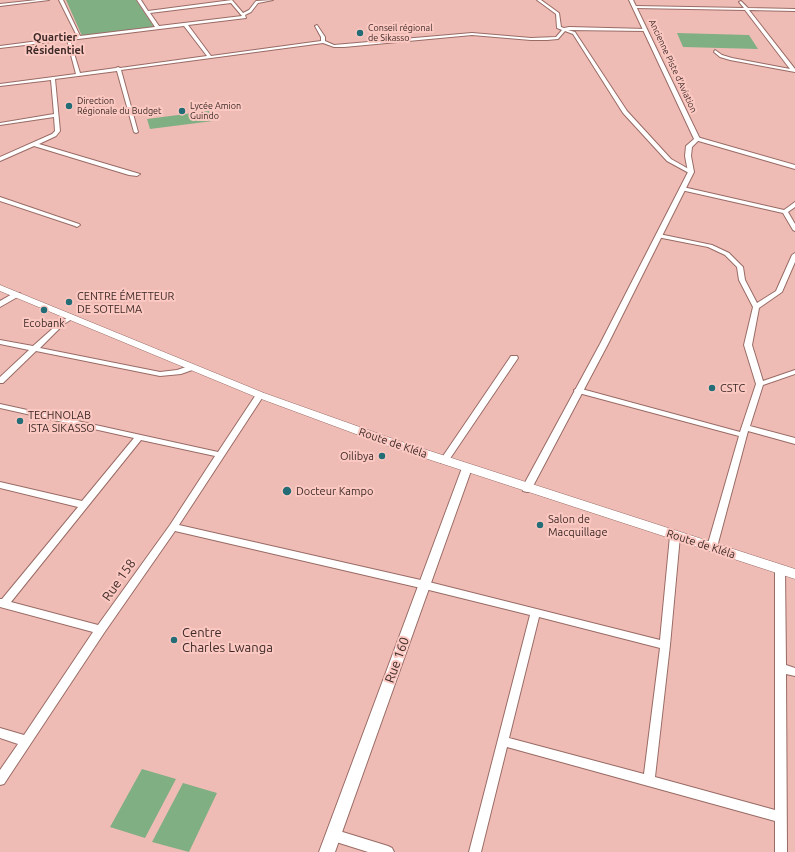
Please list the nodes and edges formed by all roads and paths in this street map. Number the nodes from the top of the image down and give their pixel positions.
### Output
1 (47, 0) edge
2 (61, 0) edge
3 (138, 0) edge
4 (271, 0) edge
5 (539, 0) edge
6 (631, 0) edge
7 (231, 1) edge
8 (261, 1) edge
9 (741, 2) dead end
10 (0, 5) edge
11 (635, 7) junction
12 (747, 9) junction
13 (795, 10) edge
14 (147, 12) junction
15 (243, 14) junction
16 (185, 24) junction
17 (317, 26) dead end
18 (158, 28) junction
19 (564, 30) junction
20 (646, 30) junction
21 (79, 37) junction
22 (68, 38) junction
23 (323, 42) junction
24 (0, 46) edge
25 (715, 51) dead end
26 (209, 56) junction
27 (118, 68) junction
28 (794, 71) edge
29 (78, 73) junction
30 (53, 77) junction
31 (0, 85) edge
32 (56, 115) junction
33 (0, 124) edge
34 (136, 132) dead end
35 (698, 139) junction
36 (34, 144) junction
37 (0, 159) edge
38 (795, 167) edge
39 (691, 172) junction
40 (137, 174) dead end
41 (683, 189) junction
42 (0, 199) edge
43 (795, 204) edge
44 (785, 212) junction
45 (77, 225) dead end
46 (795, 229) edge
47 (659, 236) junction
48 (795, 255) edge
49 (6, 292) edge
50 (0, 304) edge
51 (756, 307) junction
52 (70, 318) junction
53 (0, 342) edge
54 (35, 348) junction
55 (514, 358) dead end
56 (192, 368) junction
57 (795, 372) edge
58 (0, 381) edge
59 (760, 384) junction
60 (578, 390) junction
61 (260, 395) junction
62 (0, 406) edge
63 (744, 431) junction
64 (139, 437) junction
65 (795, 441) edge
66 (221, 455) junction
67 (444, 461) junction
68 (467, 468) junction
69 (0, 484) edge
70 (527, 488) junction
71 (84, 505) junction
72 (173, 527) junction
73 (675, 536) junction
74 (712, 548) junction
75 (780, 569) junction
76 (795, 574) edge
77 (425, 585) junction
78 (2, 603) edge
79 (535, 613) junction
80 (100, 630) junction
81 (665, 645) junction
82 (782, 669) junction
83 (795, 672) edge
84 (0, 733) edge
85 (26, 741) junction
86 (502, 741) junction
87 (0, 780) edge
88 (649, 780) junction
89 (781, 817) junction
90 (334, 835) junction
91 (327, 852) edge
92 (388, 852) edge
93 (475, 852) edge
94 (781, 852) edge

1 - 10 street
2 - 21 street
3 - 14 street
4 - 8 street
5 - 19 street
6 - 11 street, Ancienne Piste d'Aviation
7 - 14 street
7 - 15 street
8 - 15 street
9 - 12 street
11 - 12 street
11 - 20 street, Ancienne Piste d'Aviation
12 - 13 street
12 - 28 street
14 - 18 street
15 - 16 street
16 - 18 street
16 - 26 street
17 - 23 street
18 - 21 street
19 - 20 street
19 - 23 street
19 - 39 street
20 - 35 street, Ancienne Piste d'Aviation
21 - 22 street
22 - 24 street
22 - 29 street
23 - 26 street
25 - 28 street
26 - 27 street
27 - 29 street
27 - 34 street
29 - 30 street
30 - 31 street
30 - 32 street
32 - 33 street
32 - 36 street
35 - 38 street
35 - 39 street
36 - 37 street
36 - 40 street
39 - 41 street
41 - 44 street
41 - 47 street
42 - 45 street
43 - 44 street
44 - 46 street
47 - 51 street
47 - 60 street
48 - 51 street
49 - 50 street
49 - 52 main road, Route de Kléla
51 - 59 street
52 - 54 street
52 - 56 main road, Route de Kléla
53 - 54 street
54 - 56 street
54 - 58 street
55 - 67 street
56 - 61 main road, Route de Kléla
57 - 59 street
59 - 63 street
60 - 63 street
60 - 70 street
61 - 66 street, Rue 158
61 - 67 main road, Route de Kléla
62 - 64 street
63 - 65 street
63 - 74 street
64 - 66 street
64 - 71 street
66 - 72 street, Rue 158
67 - 68 main road, Route de Kléla
68 - 70 main road, Route de Kléla
68 - 77 street, Rue 160
69 - 71 street
70 - 73 main road, Route de Kléla
71 - 78 street
72 - 77 street
72 - 80 street, Rue 158
73 - 74 main road, Route de Kléla
73 - 81 street
74 - 75 main road, Route de Kléla
75 - 76 main road, Route de Kléla
75 - 82 street
77 - 79 street
77 - 90 street, Rue 160
78 - 80 street
79 - 81 street
79 - 86 street
80 - 85 street, Rue 158
81 - 88 street
82 - 83 street
82 - 89 street
84 - 85 street
85 - 87 street, Rue 158
86 - 88 street
86 - 93 street
88 - 89 street
89 - 94 street
90 - 91 street, Rue 160
90 - 92 street

